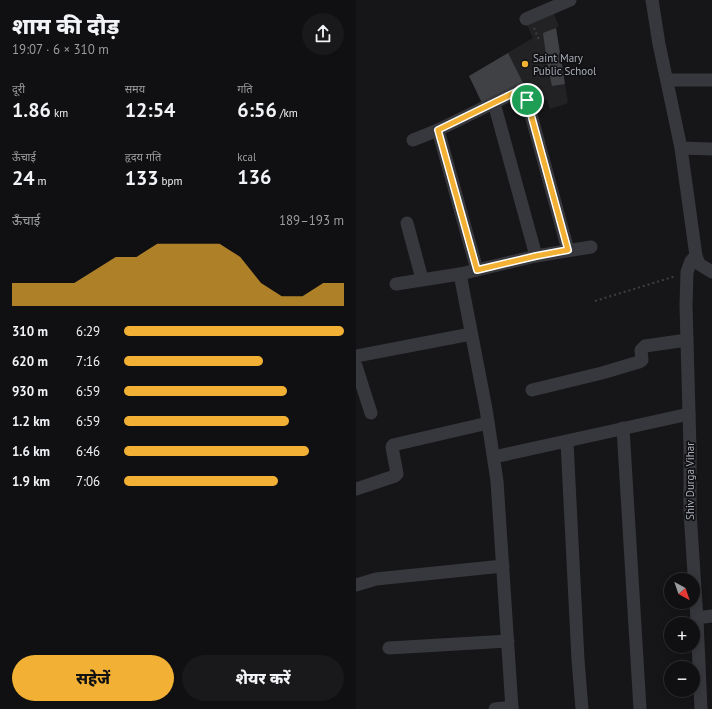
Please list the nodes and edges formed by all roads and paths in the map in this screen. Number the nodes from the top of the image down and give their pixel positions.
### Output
1 (570, 0) edge
2 (652, 0) edge
3 (526, 19) dead end
4 (666, 80) junction
5 (712, 80) edge
6 (494, 103) junction
7 (438, 130) junction
8 (412, 140) dead end
9 (681, 148) junction
10 (712, 149) edge
11 (408, 223) dead end
12 (591, 247) dead end
13 (568, 250) junction
14 (536, 256) junction
15 (696, 256) junction
16 (477, 270) junction
17 (688, 272) junction
18 (712, 272) edge
19 (460, 274) junction
20 (422, 280) junction
21 (396, 284) dead end
22 (595, 301) dead end
23 (471, 334) junction
24 (687, 340) junction
25 (356, 356) edge
26 (356, 366) edge
27 (532, 390) dead end
28 (371, 413) dead end
29 (689, 414) junction
30 (488, 423) junction
31 (623, 428) junction
32 (567, 442) junction
33 (494, 458) junction
34 (356, 489) edge
35 (504, 566) junction
36 (356, 585) edge
37 (712, 616) edge
38 (697, 617) edge
39 (700, 618) edge
40 (508, 641) junction
41 (389, 648) dead end
42 (699, 653) edge
43 (512, 708) edge
44 (495, 709) edge
45 (582, 709) edge
46 (640, 709) edge
47 (701, 709) edge

1 - 3 street
2 - 4 street
4 - 5 street
4 - 9 street
6 - 7 street
6 - 13 street
6 - 14 street
7 - 8 street
7 - 16 street
9 - 10 street
9 - 15 street
11 - 20 street
12 - 13 street
13 - 14 street
14 - 16 street
15 - 17 street, Shiv Durga Vihar
15 - 18 street
16 - 19 street
17 - 22 path
17 - 24 street, Shiv Durga Vihar
19 - 20 street
19 - 23 street
20 - 21 street
23 - 25 street
23 - 30 street
24 - 27 street
24 - 29 street, Shiv Durga Vihar
26 - 28 street
29 - 31 street
29 - 38 street, Shiv Durga Vihar
30 - 33 street
30 - 34 street
31 - 32 street
31 - 46 street
32 - 33 street
32 - 45 street
33 - 35 street
35 - 36 street
35 - 40 street
37 - 39 street
40 - 41 street
40 - 43 street
42 - 47 street, Shiv Durga Vihar
43 - 44 street

